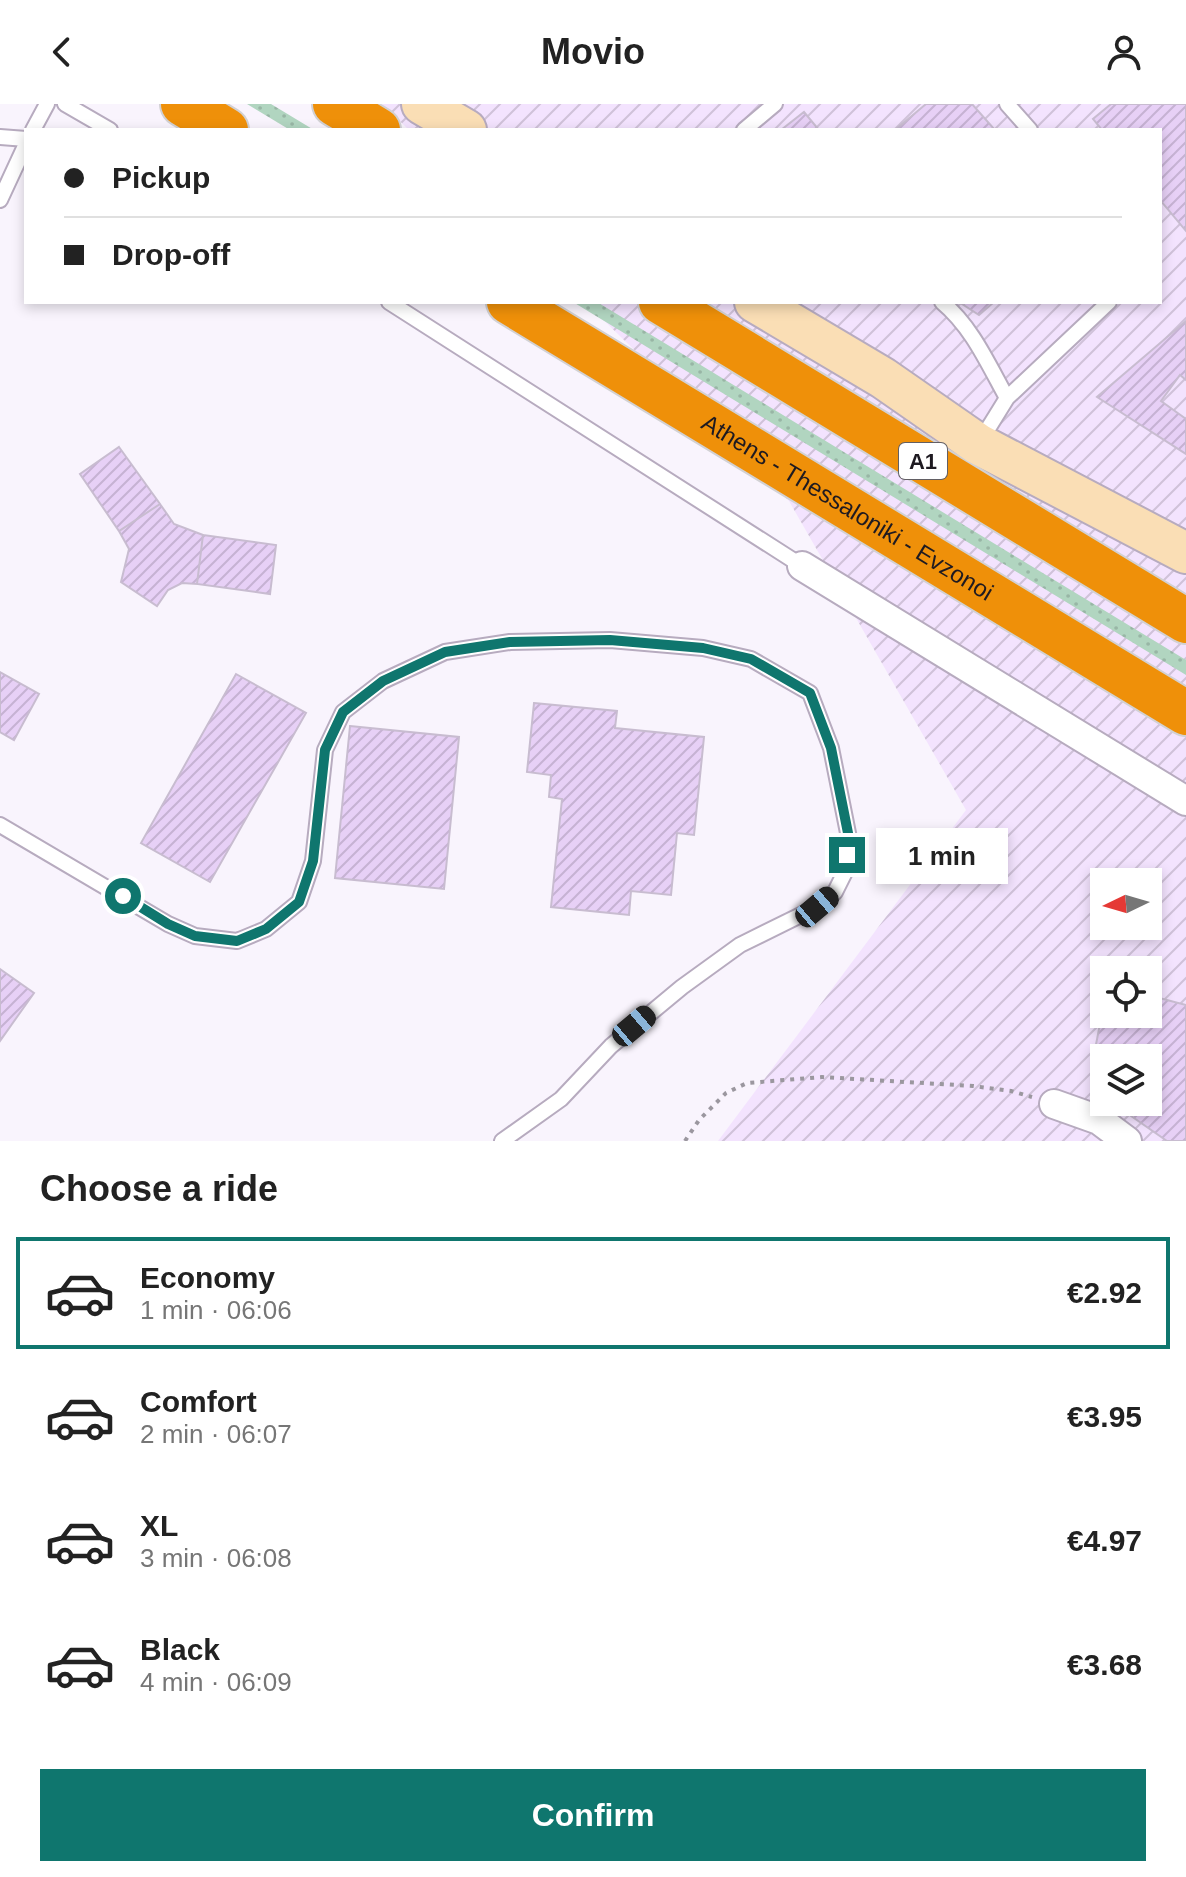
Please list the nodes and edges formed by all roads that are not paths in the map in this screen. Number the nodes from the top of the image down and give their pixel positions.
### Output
1 (47, 104) edge
2 (65, 104) edge
3 (183, 104) edge
4 (335, 104) edge
5 (422, 104) edge
6 (775, 104) edge
7 (1007, 104) edge
8 (34, 128) edge
9 (107, 128) edge
10 (223, 128) edge
11 (375, 128) edge
12 (463, 128) edge
13 (746, 128) edge
14 (1028, 128) edge
15 (0, 137) edge
16 (24, 142) edge
17 (24, 146) edge
18 (0, 200) edge
19 (392, 304) edge
20 (512, 304) edge
21 (664, 304) edge
22 (758, 304) edge
23 (944, 304) edge
24 (1107, 304) edge
25 (1007, 398) junction
26 (978, 444) junction
27 (1186, 553) edge
28 (802, 566) joint
29 (1186, 621) edge
30 (1186, 713) edge
31 (1186, 801) edge
32 (0, 825) edge
33 (1054, 1104) road end
34 (502, 1141) edge
35 (1127, 1141) edge

1 - 8 lane
2 - 9 lane
3 - 10 highway
4 - 11 highway
5 - 12 main road
6 - 13 lane
7 - 14 lane
15 - 16 lane
17 - 18 lane
19 - 28 lane
20 - 30 highway, Athens - Thessaloniki - Evzonoi
21 - 29 highway, Α1
22 - 26 main road
23 - 25 lane
24 - 25 lane
25 - 26 lane
26 - 27 main road
28 - 31 street
32 - 34 lane
33 - 35 street

